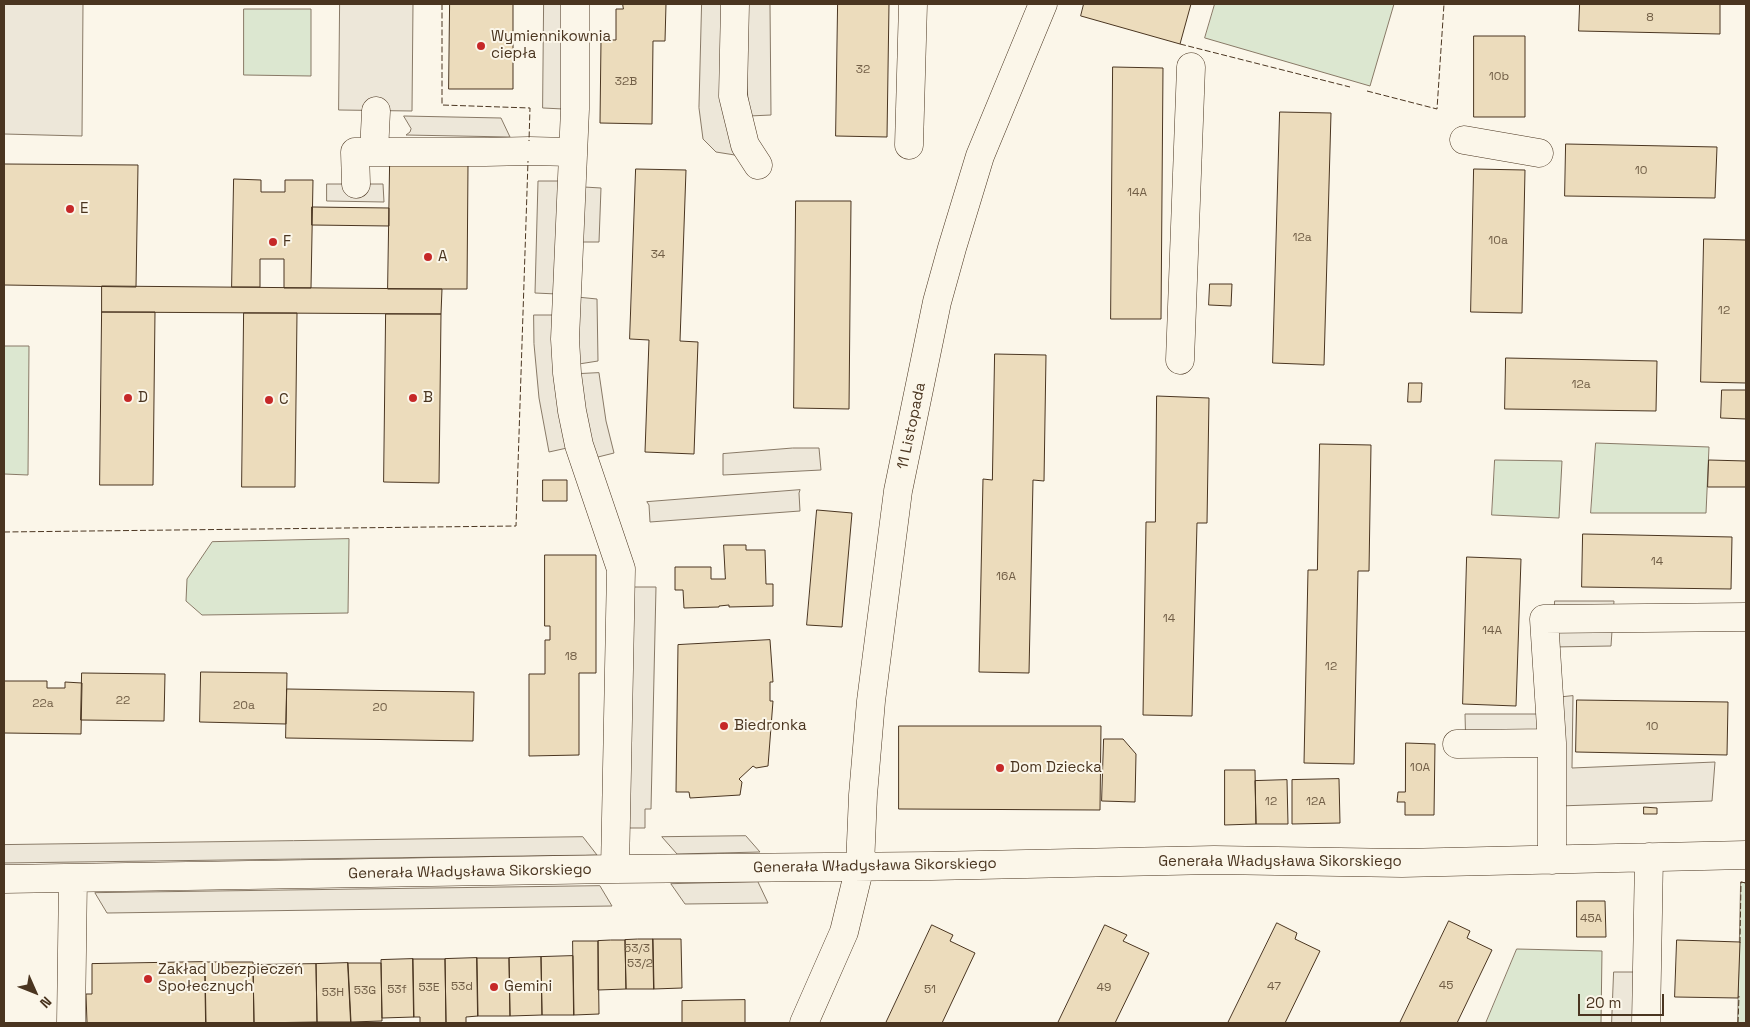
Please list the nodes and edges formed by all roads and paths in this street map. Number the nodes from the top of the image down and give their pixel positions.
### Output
1 (576, 4) edge
2 (734, 4) edge
3 (913, 4) edge
4 (1043, 4) edge
5 (1191, 67) dead end
6 (376, 111) dead end
7 (1464, 140) dead end
8 (909, 145) dead end
9 (374, 152) junction
10 (572, 152) junction
11 (1539, 153) dead end
12 (758, 165) dead end
13 (356, 184) dead end
14 (1180, 360) dead end
15 (1746, 617) edge
16 (1552, 743) junction
17 (1457, 744) dead end
18 (1746, 855) edge
19 (1649, 857) junction
20 (1552, 860) junction
21 (860, 866) junction
22 (615, 869) junction
23 (73, 878) junction
24 (4, 879) edge
25 (71, 1023) edge
26 (804, 1023) edge
27 (1646, 1023) edge

1 - 10 street
2 - 12 street
3 - 8 street
4 - 21 street, 11 Listopada
5 - 14 street
6 - 9 street
7 - 11 street
9 - 10 street
9 - 13 street
10 - 22 street
15 - 16 street
16 - 17 street
16 - 20 street
18 - 19 street, Generała Władysława Sikorskiego
19 - 20 street, Generała Władysława Sikorskiego
19 - 27 street
20 - 21 street, Generała Władysława Sikorskiego
21 - 22 street, Generała Władysława Sikorskiego
21 - 26 street, 11 Listopada
22 - 23 street, Generała Władysława Sikorskiego
23 - 24 street, Generała Władysława Sikorskiego
23 - 25 street

